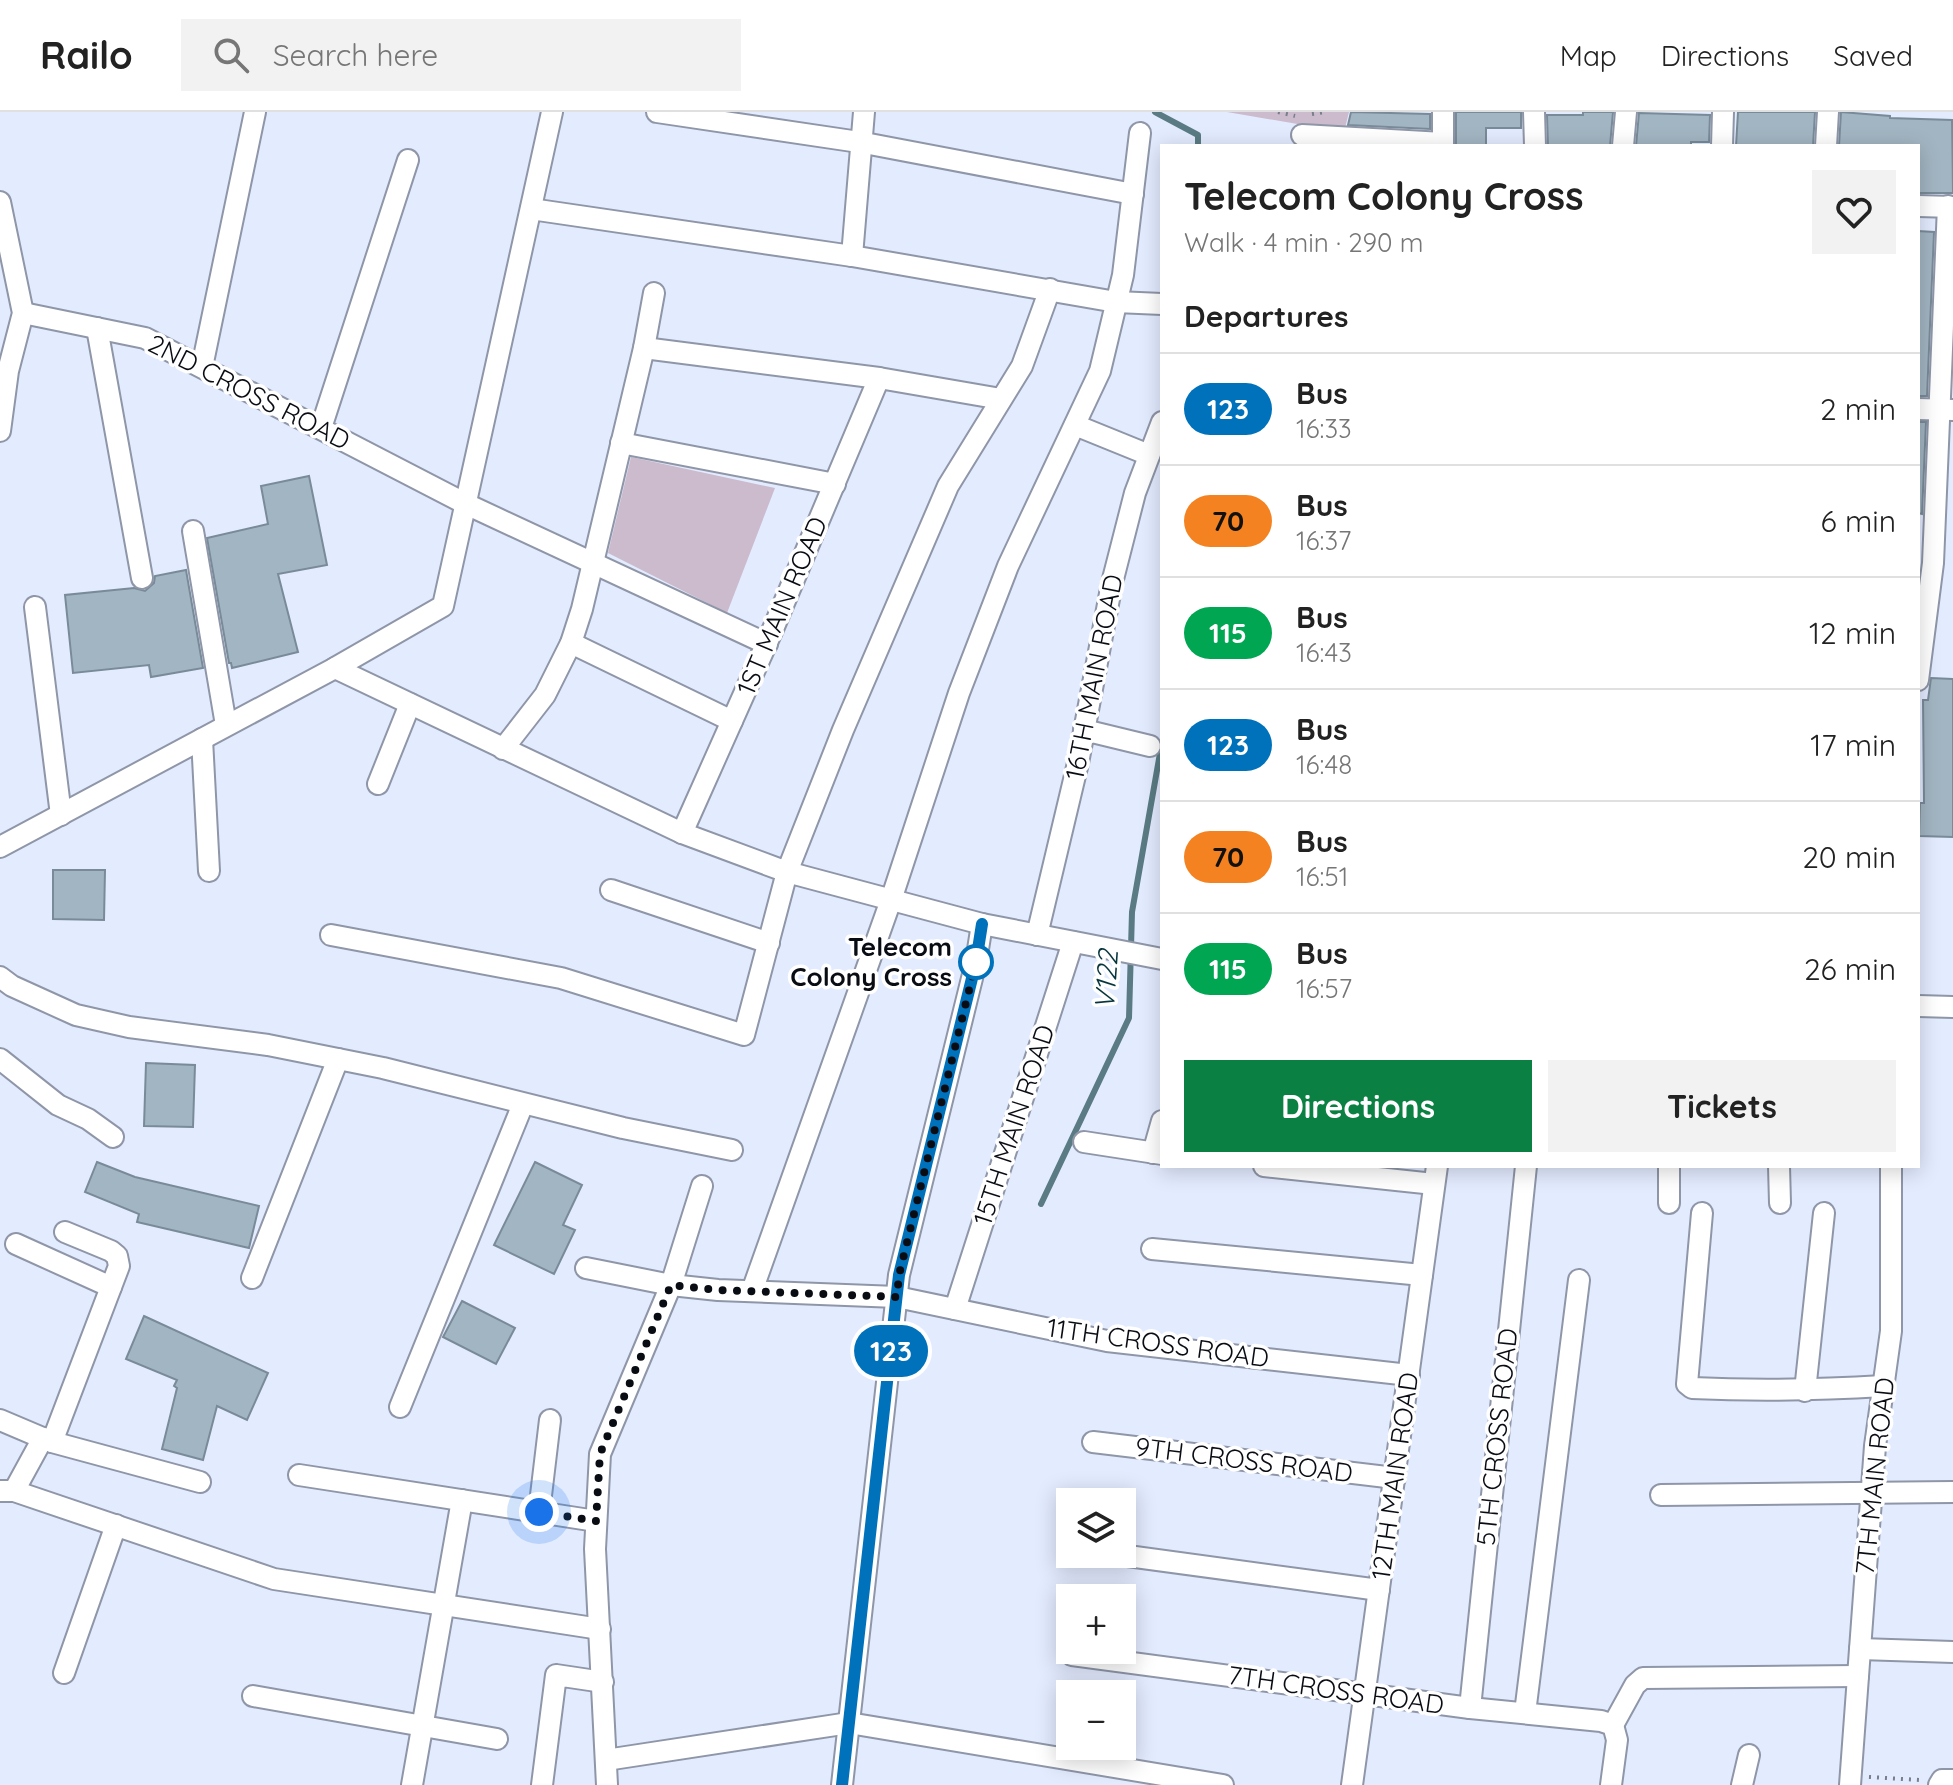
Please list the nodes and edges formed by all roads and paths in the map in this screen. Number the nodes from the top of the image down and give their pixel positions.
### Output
1 (255, 112) edge
2 (552, 112) edge
3 (657, 112) edge
4 (864, 112) edge
5 (1443, 112) edge
6 (1534, 112) edge
7 (1626, 112) edge
8 (1723, 112) edge
9 (1828, 112) edge
10 (1140, 133) dead end
11 (1302, 135) dead end
12 (859, 142) junction
13 (1443, 144) edge
14 (1535, 144) edge
15 (1623, 144) edge
16 (1722, 144) edge
17 (1826, 144) edge
18 (408, 160) dead end
19 (1133, 194) junction
20 (0, 202) edge
21 (1920, 206) edge
22 (1950, 206) edge
23 (531, 209) junction
24 (852, 256) junction
25 (1050, 289) junction
26 (654, 293) dead end
27 (1116, 302) junction
28 (1160, 304) edge
29 (23, 313) junction
30 (97, 328) junction
31 (644, 348) junction
32 (4, 367) edge
33 (202, 367) junction
34 (879, 378) junction
35 (1001, 399) junction
36 (1920, 409) edge
37 (1946, 410) edge
38 (1075, 425) junction
39 (1160, 427) edge
40 (321, 428) junction
41 (0, 431) edge
42 (621, 443) junction
43 (1149, 455) junction
44 (835, 484) junction
45 (464, 503) junction
46 (193, 531) dead end
47 (593, 561) junction
48 (142, 578) dead end
49 (35, 607) dead end
50 (571, 643) junction
51 (767, 644) junction
52 (1920, 664) edge
53 (335, 668) junction
54 (410, 704) junction
55 (732, 721) junction
56 (226, 725) junction
57 (1084, 730) junction
58 (202, 739) junction
59 (1150, 746) dead end
60 (503, 749) junction
61 (378, 784) dead end
62 (61, 815) junction
63 (682, 833) junction
64 (0, 847) edge
65 (209, 871) dead end
66 (787, 872) junction
67 (611, 890) dead end
68 (891, 900) junction
69 (982, 924) junction
70 (331, 935) dead end
71 (1037, 935) junction
72 (1073, 942) junction
73 (769, 943) junction
74 (1160, 959) edge
75 (0, 977) edge
76 (1920, 1006) edge
77 (1953, 1007) edge
78 (0, 1059) edge
79 (338, 1059) junction
80 (523, 1104) junction
81 (113, 1137) dead end
82 (1084, 1142) dead end
83 (732, 1150) dead end
84 (1157, 1153) edge
85 (1302, 1168) edge
86 (1526, 1168) edge
87 (1669, 1168) edge
88 (1779, 1168) edge
89 (1891, 1168) edge
90 (1435, 1175) edge
91 (702, 1186) dead end
92 (1669, 1203) dead end
93 (1780, 1203) dead end
94 (1702, 1213) dead end
95 (1824, 1213) dead end
96 (65, 1232) dead end
97 (16, 1244) dead end
98 (1152, 1249) dead end
99 (586, 1268) dead end
100 (1422, 1275) junction
101 (252, 1278) dead end
102 (1579, 1280) dead end
103 (671, 1285) junction
104 (111, 1287) junction
105 (752, 1291) junction
106 (897, 1297) junction
107 (955, 1309) junction
108 (1409, 1375) junction
109 (1883, 1386) junction
110 (1805, 1391) junction
111 (400, 1407) dead end
112 (0, 1420) edge
113 (550, 1420) dead end
114 (48, 1440) junction
115 (1093, 1442) dead end
116 (299, 1475) dead end
117 (1395, 1478) junction
118 (200, 1482) dead end
119 (7, 1491) edge
120 (1871, 1491) junction
121 (1953, 1492) edge
122 (1661, 1495) dead end
123 (462, 1500) junction
124 (539, 1512) junction
125 (596, 1521) junction
126 (116, 1525) junction
127 (1136, 1557) edge
128 (1379, 1590) junction
129 (442, 1604) junction
130 (600, 1629) junction
131 (1860, 1649) junction
132 (1953, 1652) edge
133 (1136, 1664) edge
134 (64, 1673) dead end
135 (1858, 1676) junction
136 (603, 1682) junction
137 (1365, 1694) junction
138 (253, 1696) dead end
139 (1470, 1708) junction
140 (1525, 1713) junction
141 (849, 1723) junction
142 (1607, 1723) junction
143 (421, 1728) junction
144 (497, 1739) dead end
145 (1749, 1755) dead end
146 (606, 1760) junction
147 (1850, 1781) edge
148 (1945, 1782) edge
149 (412, 1785) edge
150 (542, 1785) edge
151 (607, 1785) edge
152 (842, 1785) edge
153 (1223, 1785) edge
154 (1352, 1785) edge
155 (1611, 1785) edge
156 (1742, 1785) edge

1 - 33 street
2 - 23 street
3 - 12 street
4 - 12 street
5 - 13 street
6 - 14 street
7 - 15 street
8 - 16 street
9 - 17 street
10 - 19 street
11 - 13 street
12 - 19 street
12 - 24 street
18 - 40 street
19 - 27 street
20 - 29 street
21 - 22 street
22 - 37 street
23 - 24 street
23 - 45 street
24 - 25 street
25 - 27 street
25 - 35 street
26 - 31 street
27 - 28 street
27 - 38 street
29 - 30 street, 2ND CROSS ROAD
29 - 32 street
30 - 33 street, 2ND CROSS ROAD
30 - 48 street
31 - 34 street
31 - 42 street
32 - 41 street
33 - 40 street, 2ND CROSS ROAD
34 - 35 street
34 - 44 street, 1ST MAIN ROAD
35 - 66 street
36 - 37 street
37 - 52 street
38 - 43 street
38 - 68 street
39 - 43 street, 16TH MAIN ROAD
40 - 45 street, 2ND CROSS ROAD
42 - 44 street
42 - 47 street
43 - 57 street, 16TH MAIN ROAD
44 - 51 street, 1ST MAIN ROAD
45 - 47 street, 2ND CROSS ROAD
45 - 53 street
46 - 56 street
47 - 50 street
47 - 51 street, 2ND CROSS ROAD
49 - 62 street
50 - 55 street
50 - 60 street
51 - 55 street, 1ST MAIN ROAD
53 - 54 street
53 - 56 street
54 - 60 street
54 - 61 street
55 - 63 street, 1ST MAIN ROAD
56 - 58 street
57 - 59 street
57 - 71 street, 16TH MAIN ROAD
58 - 62 street
58 - 65 street
60 - 63 street
62 - 64 street
63 - 66 street
66 - 68 street
66 - 73 street
67 - 73 street
68 - 69 street
68 - 105 street
69 - 71 street
69 - 106 street
70 - 73 street
71 - 72 street
72 - 74 street
72 - 107 street, 15TH MAIN ROAD
75 - 79 street
76 - 77 street
78 - 81 street
79 - 80 street
79 - 101 street
80 - 83 street
80 - 111 street
82 - 84 street
85 - 90 street
86 - 139 street, 5TH CROSS ROAD
87 - 92 street
88 - 93 street
89 - 109 street, 7TH MAIN ROAD
90 - 100 street, 12TH MAIN ROAD
91 - 103 street
94 - 110 street
95 - 110 street
96 - 104 street
97 - 104 street
98 - 100 street
99 - 103 street, 11TH CROSS ROAD
100 - 108 street, 12TH MAIN ROAD
102 - 140 street
103 - 105 street, 11TH CROSS ROAD
103 - 125 street
104 - 114 street
105 - 106 street, 11TH CROSS ROAD
106 - 107 street, 11TH CROSS ROAD
106 - 141 street
107 - 108 street, 11TH CROSS ROAD
108 - 117 street, 12TH MAIN ROAD
109 - 110 street
109 - 120 street, 7TH MAIN ROAD
112 - 114 street
113 - 124 street
114 - 118 street
114 - 119 street
115 - 117 street, 9TH CROSS ROAD
116 - 123 street
117 - 128 street, 12TH MAIN ROAD
119 - 126 street
120 - 121 street
120 - 122 street
120 - 131 street, 7TH MAIN ROAD
123 - 124 street
123 - 129 street
124 - 125 street
125 - 130 street
126 - 129 street
126 - 134 street
127 - 128 street
128 - 137 street, 12TH MAIN ROAD
129 - 130 street
129 - 143 street
130 - 136 street
131 - 132 street
131 - 135 street, 7TH MAIN ROAD
133 - 137 street, 7TH CROSS ROAD
135 - 142 street
135 - 147 street, 7TH MAIN ROAD
136 - 146 street
136 - 150 street
137 - 139 street, 7TH CROSS ROAD
137 - 154 street, 12TH MAIN ROAD
138 - 143 street
139 - 140 street, 7TH CROSS ROAD
140 - 142 street, 7TH CROSS ROAD
141 - 146 street
141 - 152 street
141 - 153 street
142 - 155 street
143 - 144 street
143 - 149 street
145 - 156 street
146 - 151 street
147 - 148 path

